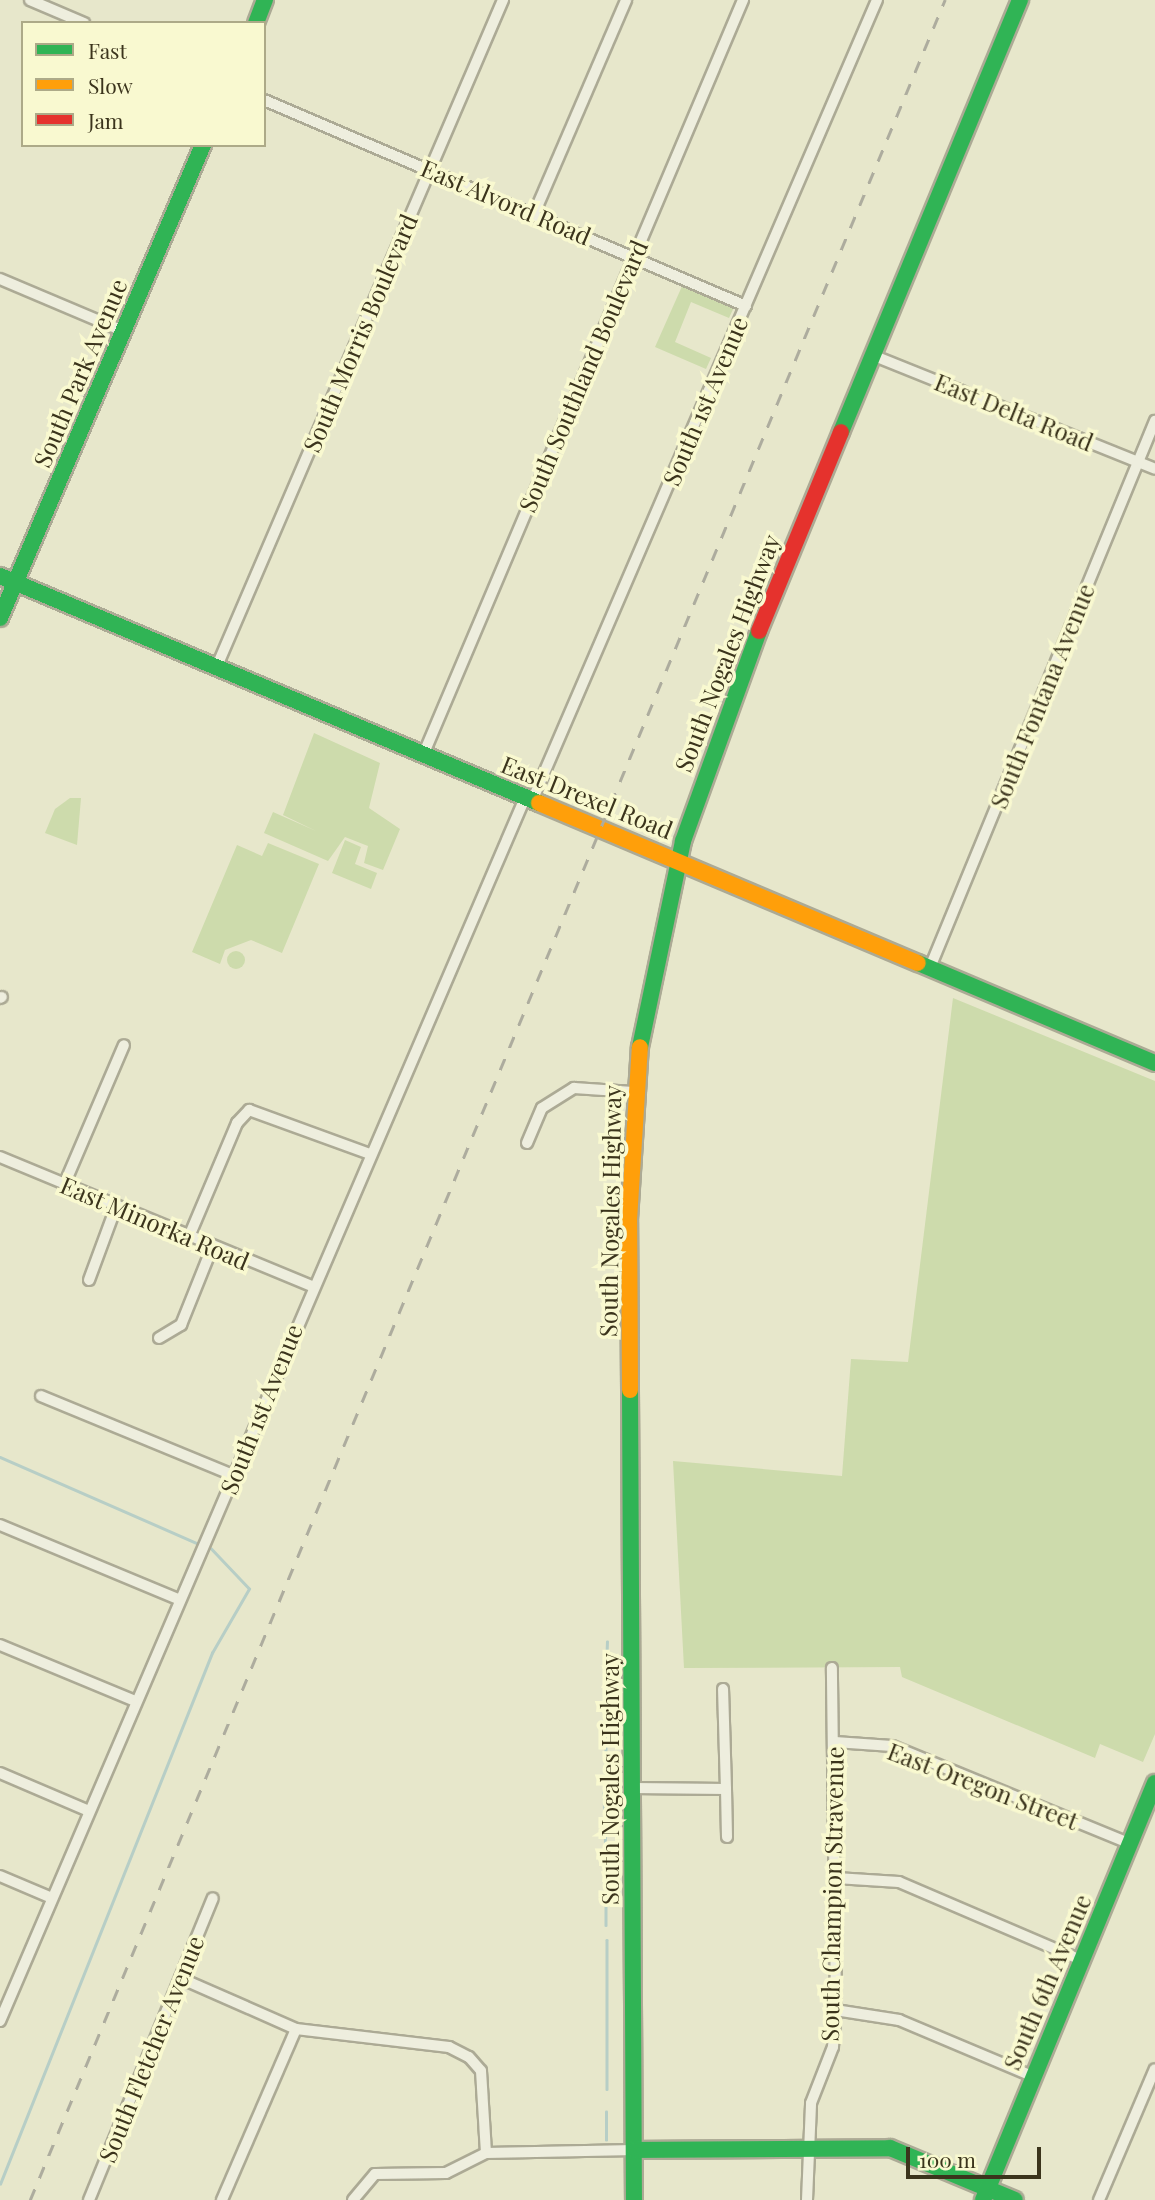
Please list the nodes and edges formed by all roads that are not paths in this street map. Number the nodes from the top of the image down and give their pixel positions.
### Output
1 (30, 0) edge
2 (265, 0) edge
3 (503, 0) edge
4 (626, 0) edge
5 (743, 0) edge
6 (877, 0) edge
7 (1020, 0) edge
8 (78, 21) edge
9 (257, 21) edge
10 (266, 101) edge
11 (202, 147) edge
12 (430, 170) junction
13 (534, 214) junction
14 (635, 257) junction
15 (0, 279) edge
16 (746, 306) junction
17 (123, 331) junction
18 (872, 355) junction
19 (1155, 421) edge
20 (1138, 462) junction
21 (1155, 470) edge
22 (7, 580) edge
23 (0, 618) edge
24 (217, 666) junction
25 (424, 753) junction
26 (528, 799) junction
27 (680, 860) junction
28 (929, 970) junction
29 (124, 1045) dead end
30 (1155, 1063) edge
31 (633, 1093) junction
32 (527, 1143) dead end
33 (370, 1154) junction
34 (0, 1157) edge
35 (64, 1185) junction
36 (116, 1207) junction
37 (188, 1239) junction
38 (212, 1248) junction
39 (89, 1280) dead end
40 (311, 1286) junction
41 (159, 1338) dead end
42 (41, 1395) dead end
43 (234, 1476) junction
44 (0, 1525) edge
45 (180, 1600) junction
46 (0, 1645) edge
47 (832, 1668) dead end
48 (723, 1689) dead end
49 (135, 1701) junction
50 (835, 1742) junction
51 (0, 1773) edge
52 (633, 1788) junction
53 (726, 1788) junction
54 (1153, 1793) edge
55 (89, 1811) junction
56 (727, 1837) dead end
57 (1129, 1843) junction
58 (0, 1876) edge
59 (836, 1878) junction
60 (52, 1898) junction
61 (213, 1898) dead end
62 (1080, 1960) junction
63 (180, 1978) junction
64 (835, 2010) junction
65 (0, 2021) edge
66 (296, 2029) junction
67 (1155, 2070) edge
68 (1032, 2076) junction
69 (806, 2144) junction
70 (635, 2150) junction
71 (486, 2153) junction
72 (986, 2194) edge
73 (89, 2200) edge
74 (222, 2200) edge
75 (353, 2200) edge
76 (634, 2200) edge
77 (807, 2200) edge
78 (1015, 2200) edge
79 (1099, 2200) edge

1 - 8 street
2 - 9 main road
3 - 12 street, South Morris Boulevard
4 - 13 street
5 - 14 street, South Southland Boulevard
6 - 16 street, South 1st Avenue
7 - 18 main road, South Nogales Highway
10 - 12 street, East Alvord Road
11 - 17 main road, South Park Avenue
12 - 13 street, East Alvord Road
12 - 24 street, South Morris Boulevard
13 - 14 street, East Alvord Road
14 - 16 street, East Alvord Road
14 - 25 street, South Southland Boulevard
15 - 17 street
16 - 26 street, South 1st Avenue
17 - 22 main road, South Park Avenue
18 - 20 street, East Delta Road
18 - 27 main road, South Nogales Highway
19 - 20 street, South Fontana Avenue
20 - 21 street, East Delta Road
20 - 28 street, South Fontana Avenue
22 - 23 main road, South Park Avenue
22 - 24 main road, East Drexel Road
24 - 25 main road, East Drexel Road
25 - 26 main road, East Drexel Road
26 - 27 main road, East Drexel Road
26 - 33 street, South 1st Avenue
27 - 28 main road, East Drexel Road
27 - 31 main road, South Nogales Highway
28 - 30 main road, East Drexel Road
29 - 35 street
31 - 32 street
31 - 52 main road, South Nogales Highway
33 - 37 street
33 - 40 street, South 1st Avenue
34 - 35 street, East Minorka Road
35 - 36 street, East Minorka Road
36 - 37 street, East Minorka Road
36 - 39 street
37 - 38 street, East Minorka Road
38 - 40 street, East Minorka Road
38 - 41 street
40 - 43 street, South 1st Avenue
42 - 43 street
43 - 45 street, South 1st Avenue
44 - 45 street
45 - 49 street, South 1st Avenue
46 - 49 street
47 - 50 street, South Champion Stravenue
48 - 53 street
49 - 55 street, South 1st Avenue
50 - 57 street, East Oregon Street
50 - 59 street, South Champion Stravenue
51 - 55 street
52 - 53 street
52 - 70 main road, South Nogales Highway
53 - 56 street
54 - 57 main road, South 6th Avenue
55 - 60 street, South 1st Avenue
57 - 62 main road, South 6th Avenue
58 - 60 street
59 - 62 street
59 - 64 street, South Champion Stravenue
60 - 65 street, South 1st Avenue
61 - 63 street, South Fletcher Avenue
62 - 68 main road, South 6th Avenue
63 - 66 street
63 - 73 street, South Fletcher Avenue
64 - 68 street
64 - 69 street, South Champion Stravenue
66 - 71 street
66 - 74 street
67 - 79 street
68 - 72 main road, South 6th Avenue
69 - 70 main road
69 - 72 main road
69 - 77 street, South Champion Stravenue
70 - 71 street
70 - 76 main road, South Nogales Highway
71 - 75 street
72 - 78 main road

